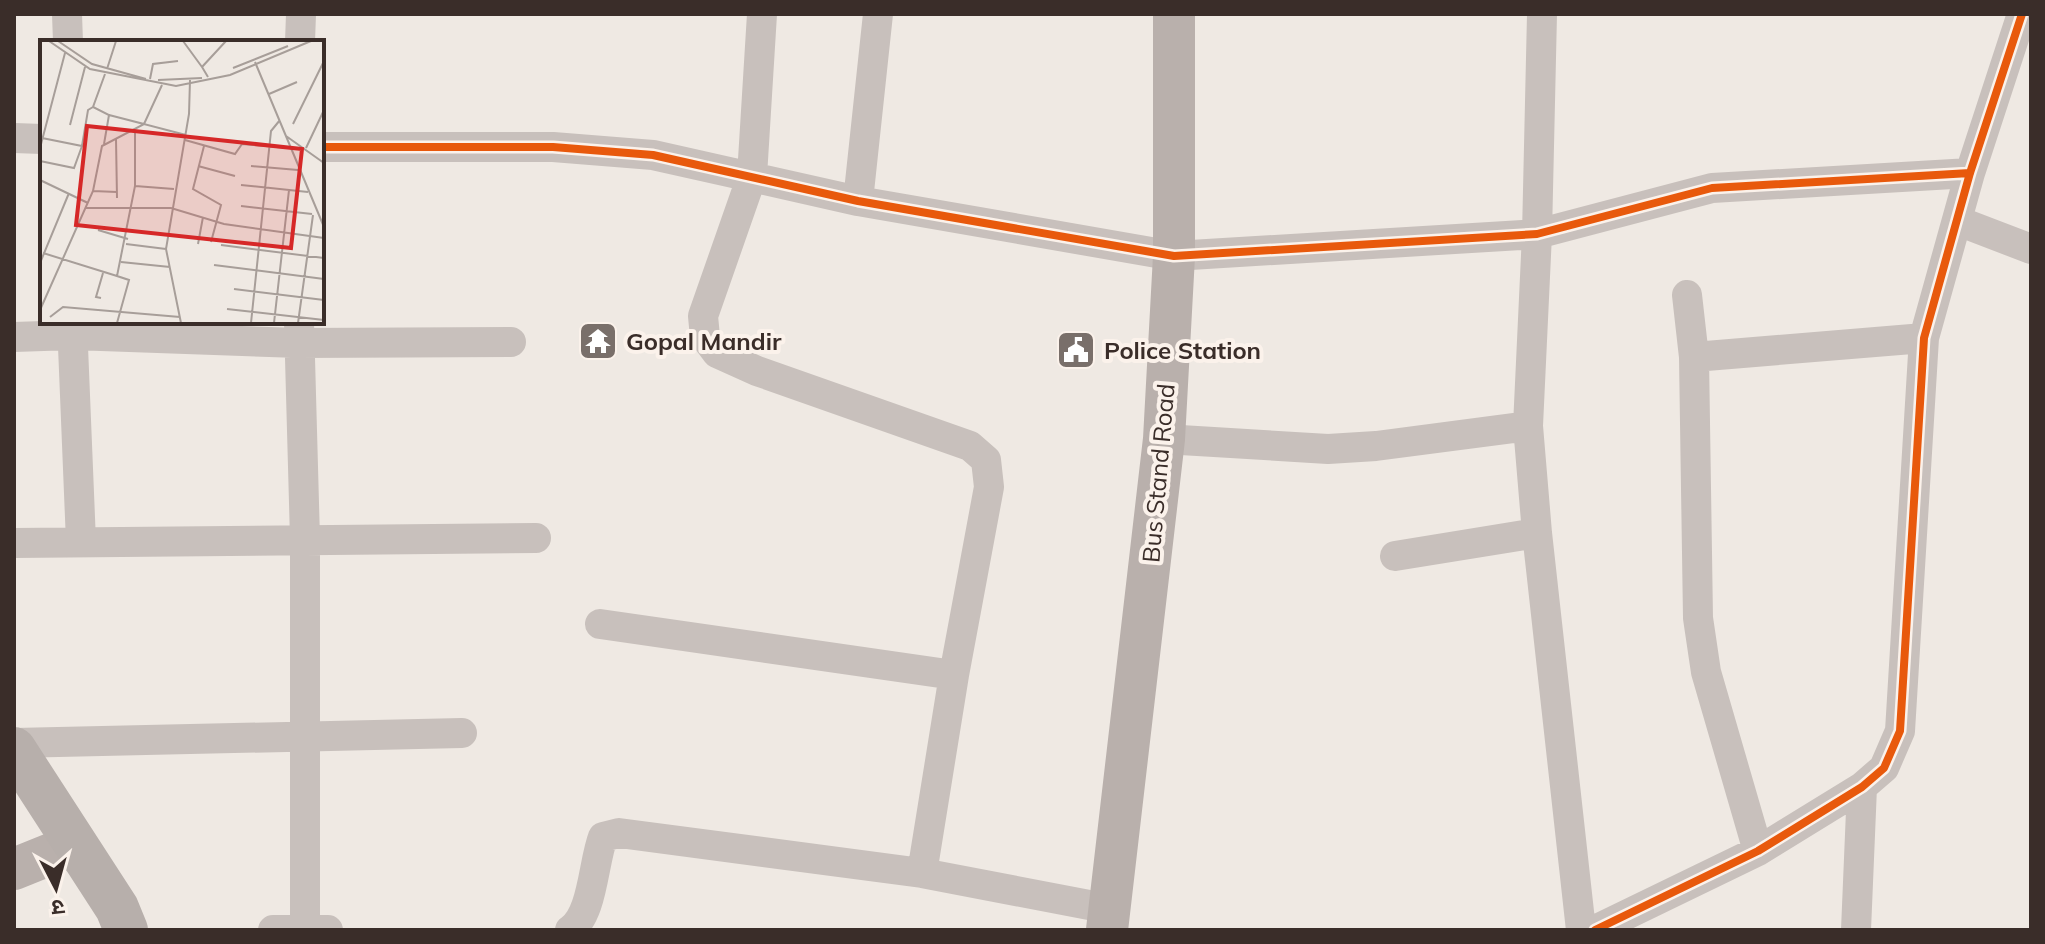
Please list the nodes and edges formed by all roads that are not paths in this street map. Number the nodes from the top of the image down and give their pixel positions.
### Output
1 (67, 14) edge
2 (301, 14) edge
3 (762, 14) edge
4 (878, 14) edge
5 (1174, 14) edge
6 (1542, 14) edge
7 (2022, 14) edge
8 (68, 40) edge
9 (300, 40) edge
10 (14, 138) edge
11 (40, 139) edge
12 (324, 147) edge
13 (1970, 173) junction
14 (752, 176) junction
15 (858, 201) junction
16 (1958, 221) junction
17 (1537, 234) junction
18 (2031, 249) edge
19 (1174, 256) junction
20 (1687, 295) dead end
21 (72, 329) edge
22 (299, 332) edge
23 (14, 337) edge
24 (1924, 338) junction
25 (511, 342) dead end
26 (1694, 357) junction
27 (1528, 426) junction
28 (1164, 439) junction
29 (1537, 533) junction
30 (536, 538) dead end
31 (305, 539) junction
32 (81, 542) junction
33 (14, 543) edge
34 (1395, 556) dead end
35 (600, 624) dead end
36 (954, 675) junction
37 (462, 733) dead end
38 (307, 736) junction
39 (14, 743) edge
40 (14, 749) edge
41 (1862, 787) junction
42 (76, 844) junction
43 (1758, 851) junction
44 (14, 869) edge
45 (922, 873) junction
46 (1108, 920) edge
47 (126, 930) edge
48 (273, 930) edge
49 (305, 930) edge
50 (328, 930) edge
51 (570, 930) edge
52 (1581, 930) edge
53 (1595, 930) edge
54 (1856, 930) edge

1 - 8 street
2 - 9 street
3 - 14 street
4 - 15 street
5 - 19 main road, Bus Stand Road
6 - 17 street
7 - 13 street
10 - 11 street
12 - 14 street
13 - 16 street
13 - 17 street
14 - 15 street
14 - 36 street
15 - 19 street
16 - 18 street
16 - 24 street
17 - 19 street
17 - 27 street
19 - 28 main road, Bus Stand Road
20 - 26 street
21 - 22 street
21 - 23 street
21 - 32 street
22 - 25 street
22 - 31 street
24 - 26 street
24 - 41 street
26 - 43 street
27 - 28 street
27 - 29 street
28 - 46 main road, Bus Stand Road
29 - 34 street
29 - 52 street
30 - 31 street
31 - 32 street
31 - 38 street
32 - 33 street
35 - 36 street
36 - 45 street
37 - 38 street
38 - 39 street
38 - 49 street
40 - 42 main road
41 - 43 street
41 - 54 street
42 - 44 main road
42 - 47 main road
43 - 53 street
45 - 46 street
45 - 51 street
48 - 49 street
49 - 50 street

